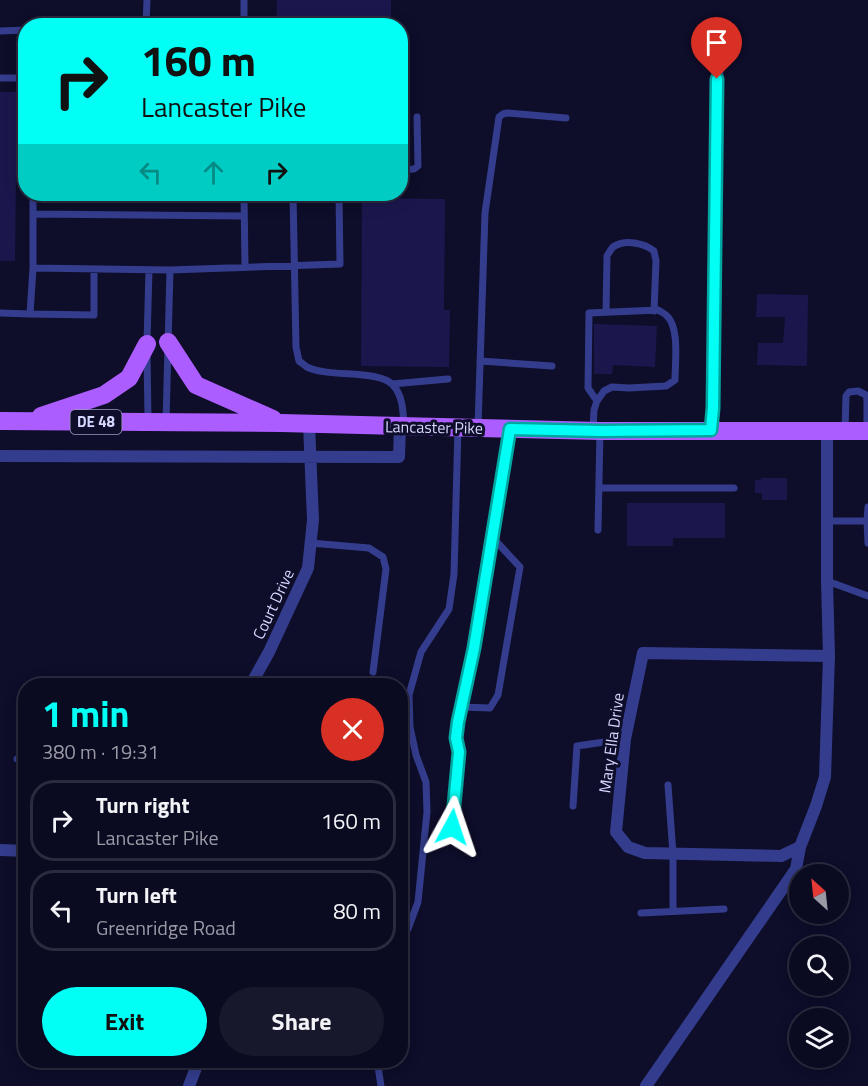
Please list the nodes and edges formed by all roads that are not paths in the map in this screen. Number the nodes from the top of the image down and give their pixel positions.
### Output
1 (147, 0) edge
2 (244, 0) edge
3 (146, 18) edge
4 (244, 18) edge
5 (18, 30) edge
6 (0, 31) edge
7 (718, 32) dead end
8 (0, 78) edge
9 (18, 78) edge
10 (417, 117) dead end
11 (566, 118) dead end
12 (408, 169) edge
13 (33, 201) edge
14 (244, 201) edge
15 (293, 201) edge
16 (339, 201) edge
17 (33, 214) junction
18 (244, 216) junction
19 (294, 265) junction
20 (245, 267) junction
21 (33, 268) junction
22 (94, 269) junction
23 (149, 270) junction
24 (170, 270) junction
25 (654, 310) junction
26 (606, 312) junction
27 (0, 314) edge
28 (30, 314) junction
29 (168, 342) junction
30 (147, 344) junction
31 (480, 361) junction
32 (552, 366) dead end
33 (448, 379) dead end
34 (392, 384) junction
35 (867, 394) edge
36 (597, 401) junction
37 (0, 421) edge
38 (26, 421) junction
39 (147, 422) junction
40 (166, 422) junction
41 (280, 423) junction
42 (309, 424) junction
43 (402, 427) junction
44 (458, 428) junction
45 (478, 428) junction
46 (510, 429) junction
47 (711, 430) junction
48 (596, 431) junction
49 (836, 431) junction
50 (867, 431) edge
51 (0, 456) edge
52 (310, 458) junction
53 (598, 488) junction
54 (734, 488) dead end
55 (868, 507) edge
56 (827, 521) junction
57 (867, 521) edge
58 (598, 530) dead end
59 (493, 538) junction
60 (310, 543) junction
61 (868, 543) edge
62 (827, 581) junction
63 (868, 596) edge
64 (829, 656) junction
65 (373, 672) dead end
66 (254, 678) edge
67 (461, 707) junction
68 (626, 739) junction
69 (668, 785) dead end
70 (573, 806) dead end
71 (452, 827) dead end
72 (800, 847) junction
73 (0, 850) edge
74 (18, 851) edge
75 (673, 854) junction
76 (724, 909) dead end
77 (673, 911) junction
78 (641, 913) dead end
79 (408, 928) edge
80 (196, 1068) edge
81 (378, 1068) edge
82 (189, 1086) edge
83 (381, 1086) edge
84 (646, 1086) edge

1 - 3 lane
2 - 4 lane
5 - 6 lane
7 - 47 street
8 - 9 lane
10 - 12 lane
11 - 31 lane
13 - 17 lane
14 - 18 lane
15 - 19 lane
16 - 19 lane
17 - 18 lane
17 - 21 lane
18 - 20 lane
19 - 20 lane
19 - 34 lane
20 - 24 lane
21 - 22 lane
21 - 28 lane
22 - 23 lane
22 - 28 lane
23 - 24 lane
23 - 30 lane
24 - 29 lane
25 - 26 lane
25 - 26 lane
25 - 36 lane
26 - 36 lane
27 - 28 lane
29 - 40 lane
29 - 41 main road
30 - 38 main road
30 - 39 lane
31 - 32 lane
31 - 45 lane
33 - 34 lane
34 - 43 lane
35 - 49 lane
35 - 50 lane
36 - 48 lane
37 - 38 main road, Lancaster Pike / DE 48
38 - 39 main road, Lancaster Pike / DE 48
39 - 40 main road, Lancaster Pike / DE 48
40 - 41 main road, Lancaster Pike / DE 48
41 - 42 main road, Lancaster Pike / DE 48
42 - 43 main road, Lancaster Pike / DE 48
42 - 52 street, Court Drive
43 - 44 main road, Lancaster Pike / DE 48
43 - 52 street
44 - 45 main road, Lancaster Pike / DE 48
44 - 79 lane
45 - 46 main road, Lancaster Pike / DE 48
46 - 48 main road, Lancaster Pike / DE 48
46 - 59 lane
47 - 48 main road, Lancaster Pike / DE 48
47 - 49 main road, Lancaster Pike / DE 48
48 - 53 lane
49 - 50 main road, Lancaster Pike / DE 48
49 - 56 street
51 - 52 street
52 - 60 street, Court Drive
53 - 54 lane
53 - 58 lane
55 - 57 lane
56 - 57 lane
56 - 62 street
57 - 61 lane
59 - 67 lane
59 - 67 lane
60 - 65 lane
60 - 66 street, Court Drive
62 - 63 lane
62 - 64 street
64 - 68 street, Mary Ella Drive
64 - 72 street
67 - 71 lane
68 - 70 lane
68 - 75 street, Mary Ella Drive
69 - 75 lane
72 - 75 street, Mary Ella Drive
72 - 84 street
73 - 74 street
75 - 77 lane
76 - 77 lane
77 - 78 lane
80 - 82 street
81 - 83 lane

